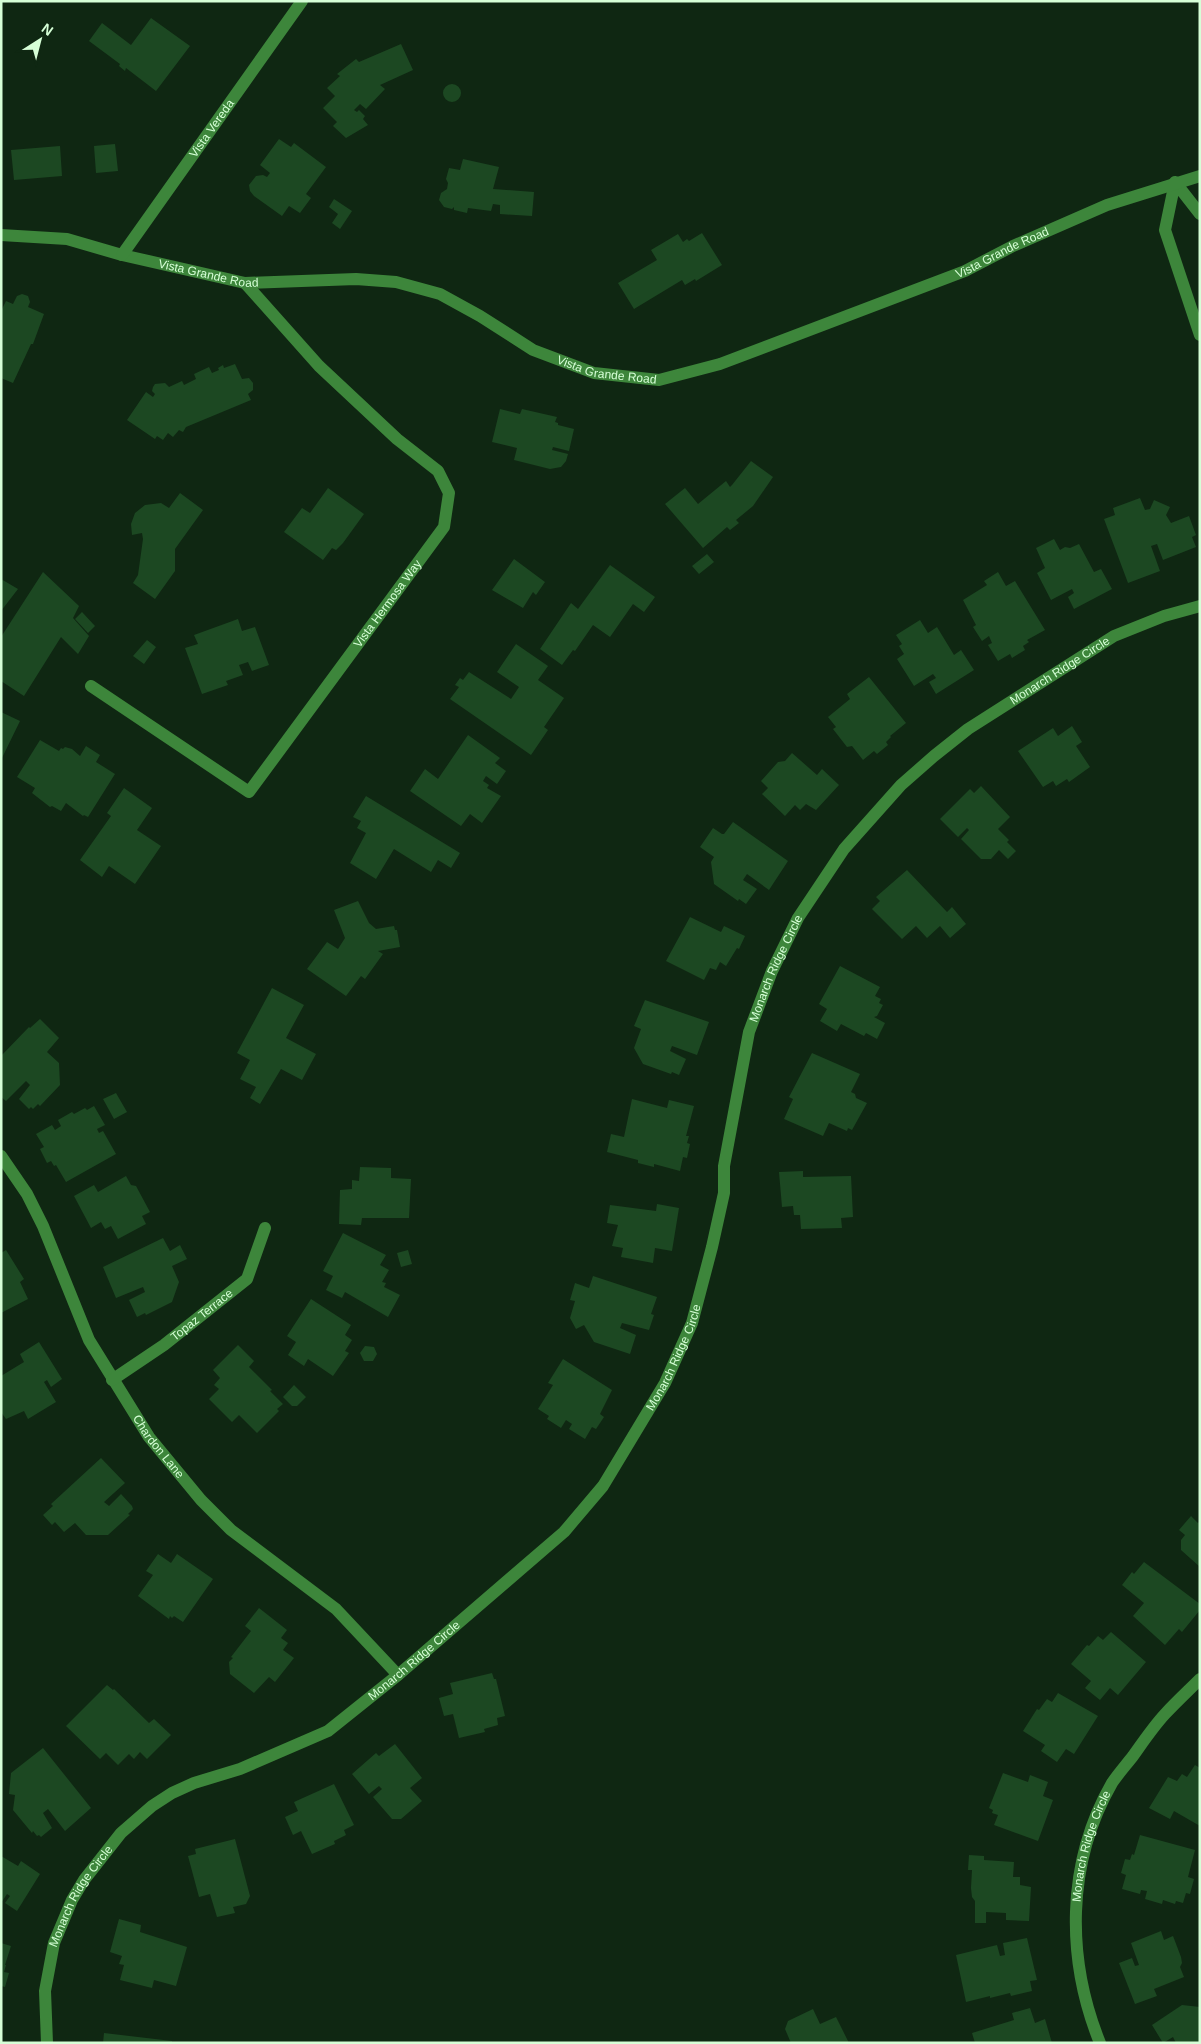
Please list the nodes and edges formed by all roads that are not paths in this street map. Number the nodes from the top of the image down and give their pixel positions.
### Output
1 (302, 1) edge
2 (1200, 176) edge
3 (1175, 182) junction
4 (1200, 214) edge
5 (1, 235) edge
6 (122, 255) junction
7 (245, 283) junction
8 (1200, 336) edge
9 (1200, 606) edge
10 (91, 686) dead end
11 (1, 1156) edge
12 (265, 1228) dead end
13 (112, 1380) junction
14 (398, 1675) junction
15 (1200, 1679) edge
16 (47, 2043) edge
17 (1100, 2043) edge

1 - 6 street, Vista Vereda
2 - 3 street, Vista Grande Road
3 - 4 street
3 - 7 street, Vista Grande Road
3 - 8 street
5 - 6 street, Vista Grande Road
6 - 7 street, Vista Grande Road
7 - 10 street, Vista Hermosa Way
9 - 14 street, Monarch Ridge Circle
11 - 13 street, Chardon Lane
12 - 13 street, Topaz Terrace
13 - 14 street, Chardon Lane
14 - 16 street, Monarch Ridge Circle
15 - 17 street, Monarch Ridge Circle

